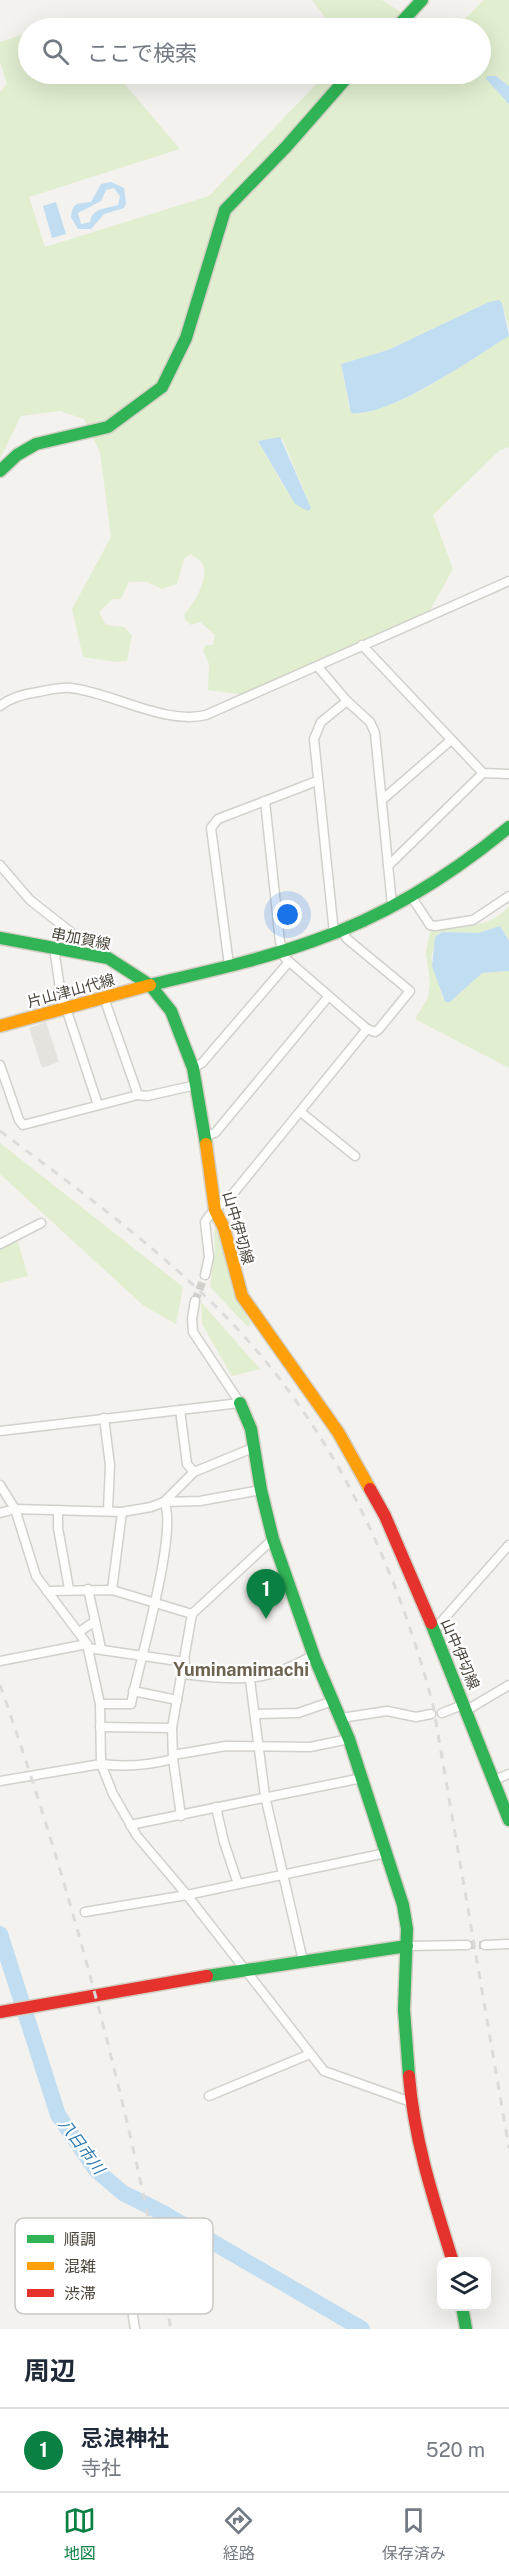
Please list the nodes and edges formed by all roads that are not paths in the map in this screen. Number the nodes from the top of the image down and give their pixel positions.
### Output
1 (422, 0) edge
2 (405, 18) edge
3 (341, 84) edge
4 (0, 471) edge
5 (509, 581) edge
6 (362, 645) junction
7 (318, 667) junction
8 (347, 701) junction
9 (0, 706) edge
10 (452, 740) junction
11 (483, 773) junction
12 (509, 774) edge
13 (317, 781) junction
14 (382, 800) junction
15 (266, 801) junction
16 (509, 827) edge
17 (0, 865) edge
18 (388, 866) junction
19 (411, 896) junction
20 (509, 896) edge
21 (392, 905) junction
22 (339, 931) junction
23 (0, 938) edge
24 (54, 948) junction
25 (77, 951) junction
26 (286, 957) junction
27 (229, 965) junction
28 (150, 985) junction
29 (328, 997) junction
30 (105, 998) junction
31 (64, 1009) junction
32 (0, 1026) edge
33 (367, 1029) junction
34 (0, 1065) edge
35 (193, 1068) junction
36 (196, 1084) junction
37 (138, 1095) junction
38 (98, 1106) junction
39 (302, 1113) junction
40 (205, 1136) junction
41 (355, 1156) dead end
42 (215, 1210) junction
43 (41, 1223) dead end
44 (0, 1244) edge
45 (205, 1275) tunnel mouth
46 (195, 1301) tunnel mouth
47 (240, 1403) junction
48 (180, 1410) junction
49 (104, 1418) junction
50 (0, 1431) edge
51 (255, 1447) junction
52 (194, 1472) junction
53 (0, 1485) edge
54 (261, 1490) junction
55 (164, 1502) junction
56 (15, 1509) junction
57 (58, 1510) junction
58 (108, 1510) junction
59 (122, 1512) junction
60 (0, 1513) edge
61 (273, 1539) junction
62 (509, 1545) edge
63 (69, 1589) junction
64 (88, 1589) junction
65 (112, 1590) junction
66 (47, 1591) junction
67 (154, 1605) junction
68 (192, 1614) junction
69 (95, 1622) junction
70 (434, 1630) junction
71 (79, 1632) junction
72 (87, 1646) junction
73 (101, 1648) junction
74 (141, 1654) junction
75 (313, 1655) junction
76 (0, 1661) edge
77 (185, 1662) junction
78 (183, 1674) junction
79 (249, 1680) junction
80 (509, 1685) edge
81 (133, 1691) junction
82 (177, 1700) junction
83 (333, 1701) junction
84 (100, 1704) junction
85 (466, 1707) junction
86 (442, 1713) dead end
87 (256, 1714) junction
88 (431, 1714) dead end
89 (341, 1718) junction
90 (100, 1727) junction
91 (172, 1728) junction
92 (349, 1739) junction
93 (257, 1746) junction
94 (173, 1757) junction
95 (101, 1764) junction
96 (509, 1774) edge
97 (362, 1778) junction
98 (494, 1780) junction
99 (0, 1781) edge
100 (265, 1796) junction
101 (216, 1807) junction
102 (181, 1816) junction
103 (509, 1820) edge
104 (130, 1825) junction
105 (386, 1853) junction
106 (283, 1875) junction
107 (238, 1884) junction
108 (187, 1895) junction
109 (85, 1912) dead end
110 (509, 1944) edge
111 (467, 1945) tunnel mouth
112 (485, 1945) tunnel mouth
113 (407, 1946) junction
114 (303, 1961) junction
115 (245, 1971) junction
116 (0, 2012) edge
117 (310, 2054) junction
118 (209, 2096) dead end
119 (411, 2102) junction
120 (451, 2257) edge
121 (463, 2311) edge
122 (133, 2314) edge
123 (135, 2329) edge
124 (466, 2329) edge

1 - 2 street
3 - 4 street
5 - 6 street
6 - 7 street
6 - 10 street
7 - 8 street
7 - 9 street
8 - 13 street
8 - 14 street
10 - 11 street
10 - 14 street
11 - 12 street
11 - 18 street
13 - 15 street
13 - 22 street
14 - 18 street
15 - 26 street
15 - 27 street
16 - 19 street
17 - 25 street
18 - 21 street
19 - 20 street
19 - 21 street
21 - 22 street
22 - 26 street
22 - 33 street
23 - 24 street, 串加賀線
24 - 25 street, 串加賀線
24 - 31 street
25 - 28 street, 串加賀線
26 - 27 street
26 - 29 street
26 - 35 street
27 - 28 street
28 - 30 street, 片山津山代線
28 - 35 street, 山中伊切線
29 - 33 street
29 - 40 street
30 - 31 street, 片山津山代線
30 - 37 street
31 - 32 street, 片山津山代線
31 - 38 street
33 - 39 street
34 - 38 street
35 - 36 street, 山中伊切線
36 - 37 street
36 - 40 street, 山中伊切線
37 - 38 street
39 - 41 street
39 - 42 street
40 - 42 street, 山中伊切線
42 - 45 street
42 - 70 street, 山中伊切線
43 - 44 street
46 - 47 street
47 - 48 street
47 - 51 street
48 - 49 street
48 - 52 street
49 - 50 street
49 - 58 street
51 - 52 street
51 - 54 street
52 - 55 street
53 - 56 street
54 - 55 street
54 - 61 street
55 - 59 street
55 - 67 street
56 - 57 street
56 - 60 street
56 - 66 street
57 - 58 street
57 - 63 street
58 - 59 street
59 - 65 street
61 - 68 street
61 - 75 street
62 - 70 street
63 - 64 street
63 - 66 street
64 - 65 street
64 - 69 street
65 - 67 street
66 - 71 street
67 - 68 street
67 - 74 street
68 - 77 street
69 - 71 street
69 - 73 street
70 - 85 street, 山中伊切線
71 - 72 street
72 - 73 street
72 - 76 street
72 - 84 street
73 - 74 street
74 - 77 street
74 - 81 street
75 - 79 street
75 - 83 street
77 - 78 street
78 - 79 street
78 - 82 street
79 - 87 street
80 - 85 street
81 - 82 street
81 - 84 street
82 - 91 street
83 - 87 street
83 - 89 street
84 - 90 street
85 - 86 street
85 - 98 street, 山中伊切線
87 - 93 street
88 - 89 street
89 - 92 street
90 - 91 street
90 - 95 street
91 - 94 street
92 - 93 street
92 - 97 street
93 - 94 street
93 - 100 street
94 - 95 street
94 - 102 street
95 - 99 street
95 - 104 street
96 - 98 street
97 - 100 street
97 - 105 street
98 - 103 street, 山中伊切線
100 - 101 street
100 - 106 street
101 - 102 street
101 - 107 street
102 - 104 street
104 - 108 street
105 - 106 street
105 - 113 street
106 - 107 street
106 - 114 street
107 - 108 street
108 - 109 street
108 - 115 street
110 - 112 street
111 - 113 street
113 - 114 street
113 - 119 street
114 - 115 street
115 - 116 street
115 - 117 street
117 - 118 street
117 - 119 street
119 - 120 street
121 - 124 street
122 - 123 street

